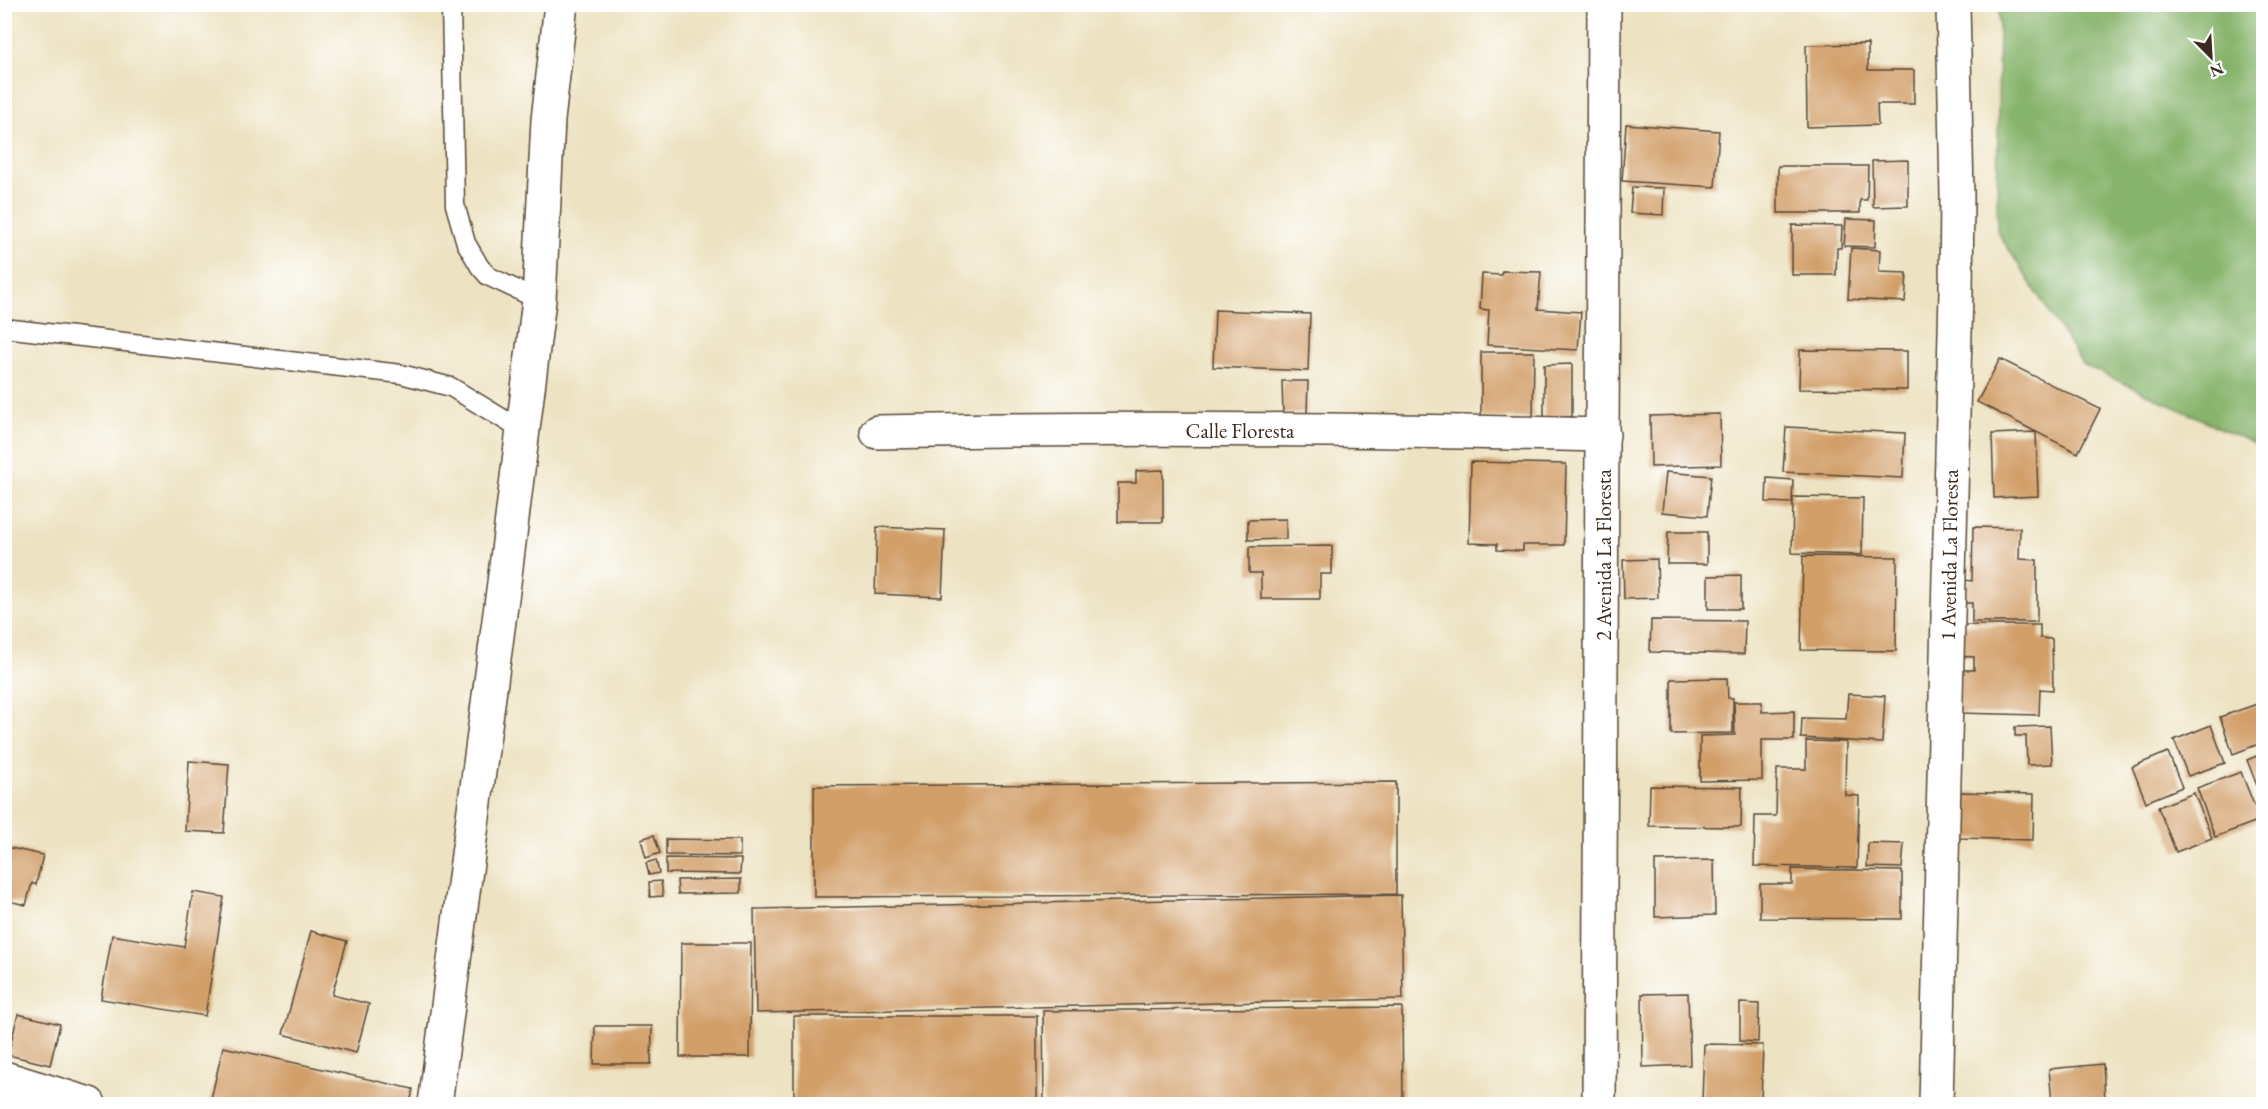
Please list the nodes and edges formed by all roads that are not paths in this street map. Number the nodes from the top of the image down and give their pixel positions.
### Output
1 (451, 4) edge
2 (561, 4) edge
3 (1604, 4) edge
4 (1953, 4) edge
5 (539, 300) junction
6 (4, 328) edge
7 (523, 431) junction
8 (877, 432) dead end
9 (1603, 435) junction
10 (4, 1078) edge
11 (89, 1104) edge
12 (435, 1104) edge
13 (1599, 1104) edge
14 (1936, 1104) edge

1 - 5 lane
2 - 5 street
3 - 9 street, 2 Avenida La Floresta
4 - 14 street, 1 Avenida La Floresta
5 - 7 street
6 - 7 lane
7 - 12 street
8 - 9 street, Calle Floresta
9 - 13 street, 2 Avenida La Floresta
10 - 11 street

